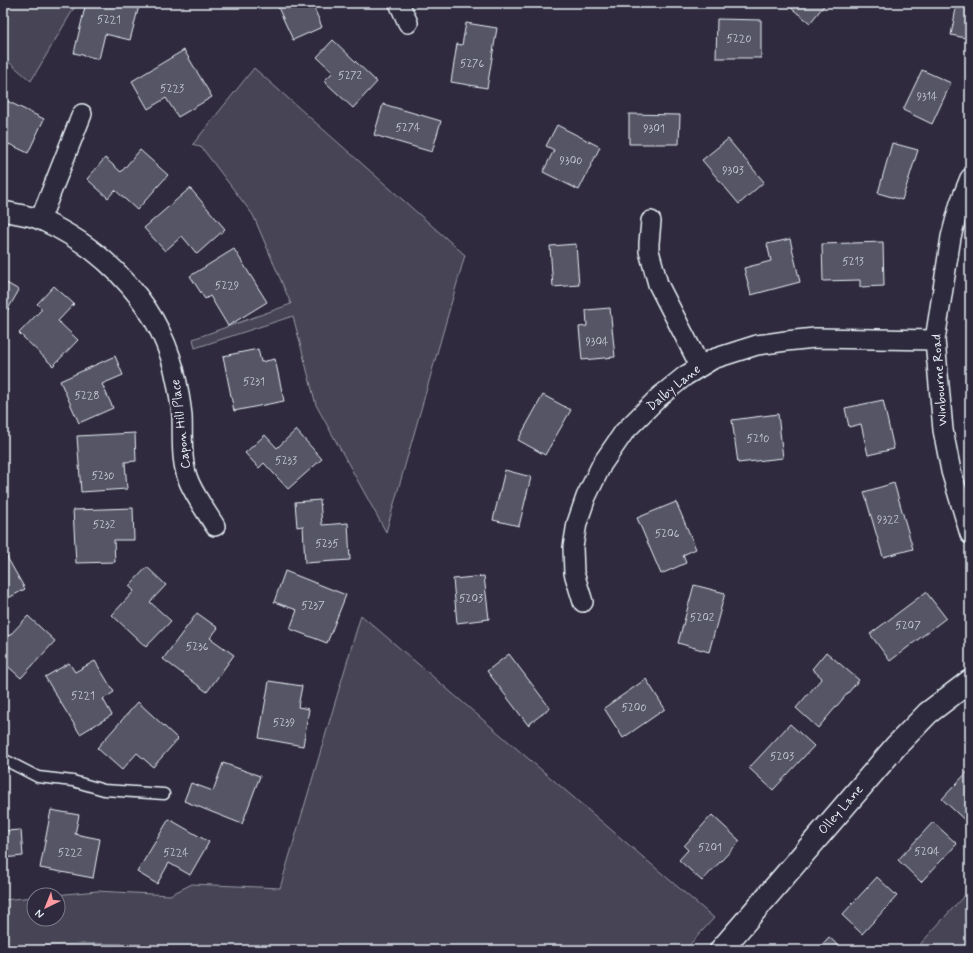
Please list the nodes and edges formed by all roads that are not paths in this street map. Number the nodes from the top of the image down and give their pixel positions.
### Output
1 (399, 3) edge
2 (408, 23) dead end
3 (82, 114) dead end
4 (970, 178) edge
5 (3, 211) edge
6 (40, 220) junction
7 (651, 221) dead end
8 (935, 340) junction
9 (700, 366) junction
10 (215, 526) dead end
11 (970, 534) edge
12 (583, 602) dead end
13 (970, 681) edge
14 (3, 759) edge
15 (164, 794) dead end
16 (721, 950) edge

1 - 2 street
3 - 6 street
4 - 8 street, Winbourne Road
5 - 6 street, Capon Hill Place
6 - 10 street, Capon Hill Place
7 - 9 street
8 - 9 street, Dalby Lane
8 - 11 street, Winbourne Road
9 - 12 street, Dalby Lane
13 - 16 street, Olley Lane
14 - 15 lane

